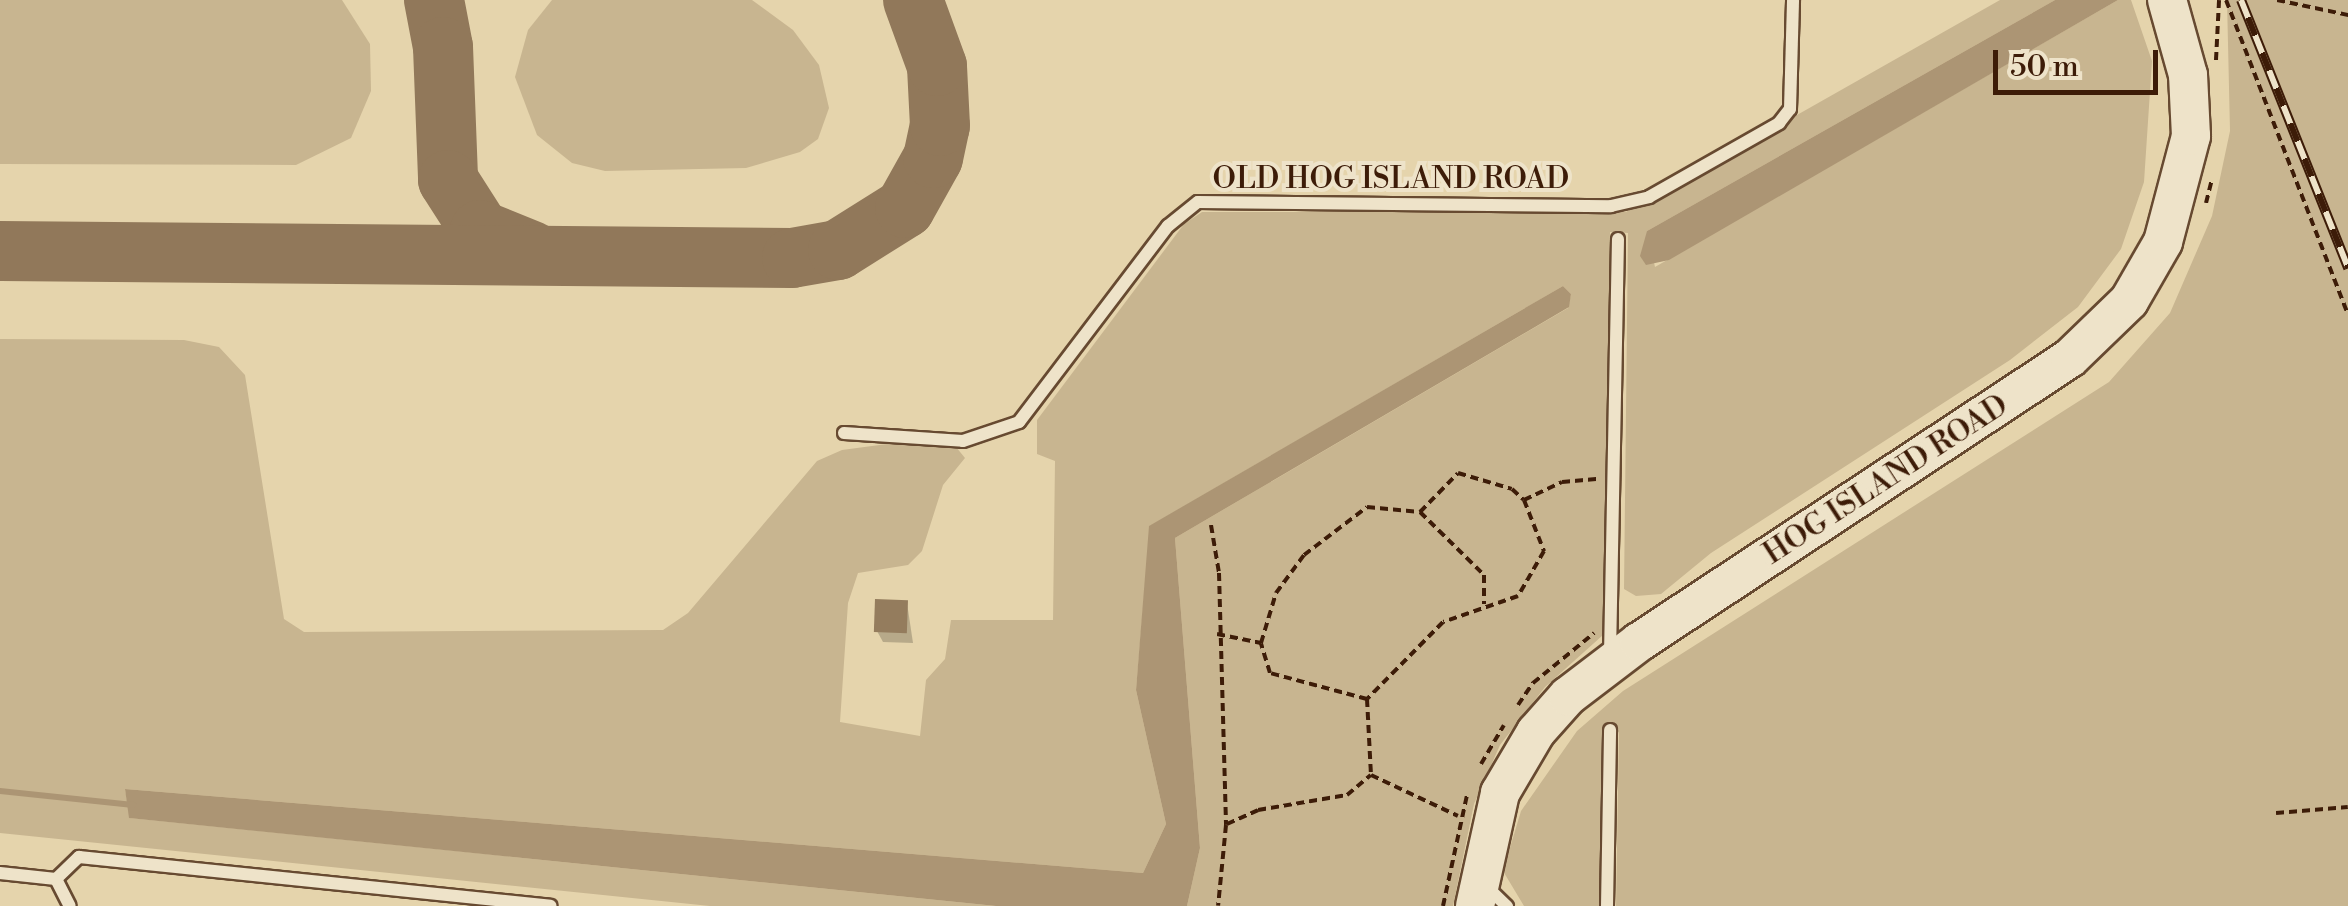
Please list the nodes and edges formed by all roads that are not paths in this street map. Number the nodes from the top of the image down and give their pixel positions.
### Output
1 (1793, 0) edge
2 (2167, 0) edge
3 (1618, 239) dead end
4 (844, 432) dead end
5 (1610, 662) junction
6 (1610, 730) dead end
7 (0, 873) edge
8 (56, 879) junction
9 (1476, 892) edge
10 (70, 906) edge
11 (550, 906) edge
12 (1507, 906) edge
13 (1607, 906) edge

1 - 4 lane, OLD HOG ISLAND ROAD
2 - 5 street, HOG ISLAND ROAD
3 - 5 lane
5 - 9 street, HOG ISLAND ROAD
6 - 13 lane
7 - 8 lane
8 - 10 lane
8 - 11 lane
9 - 12 lane

